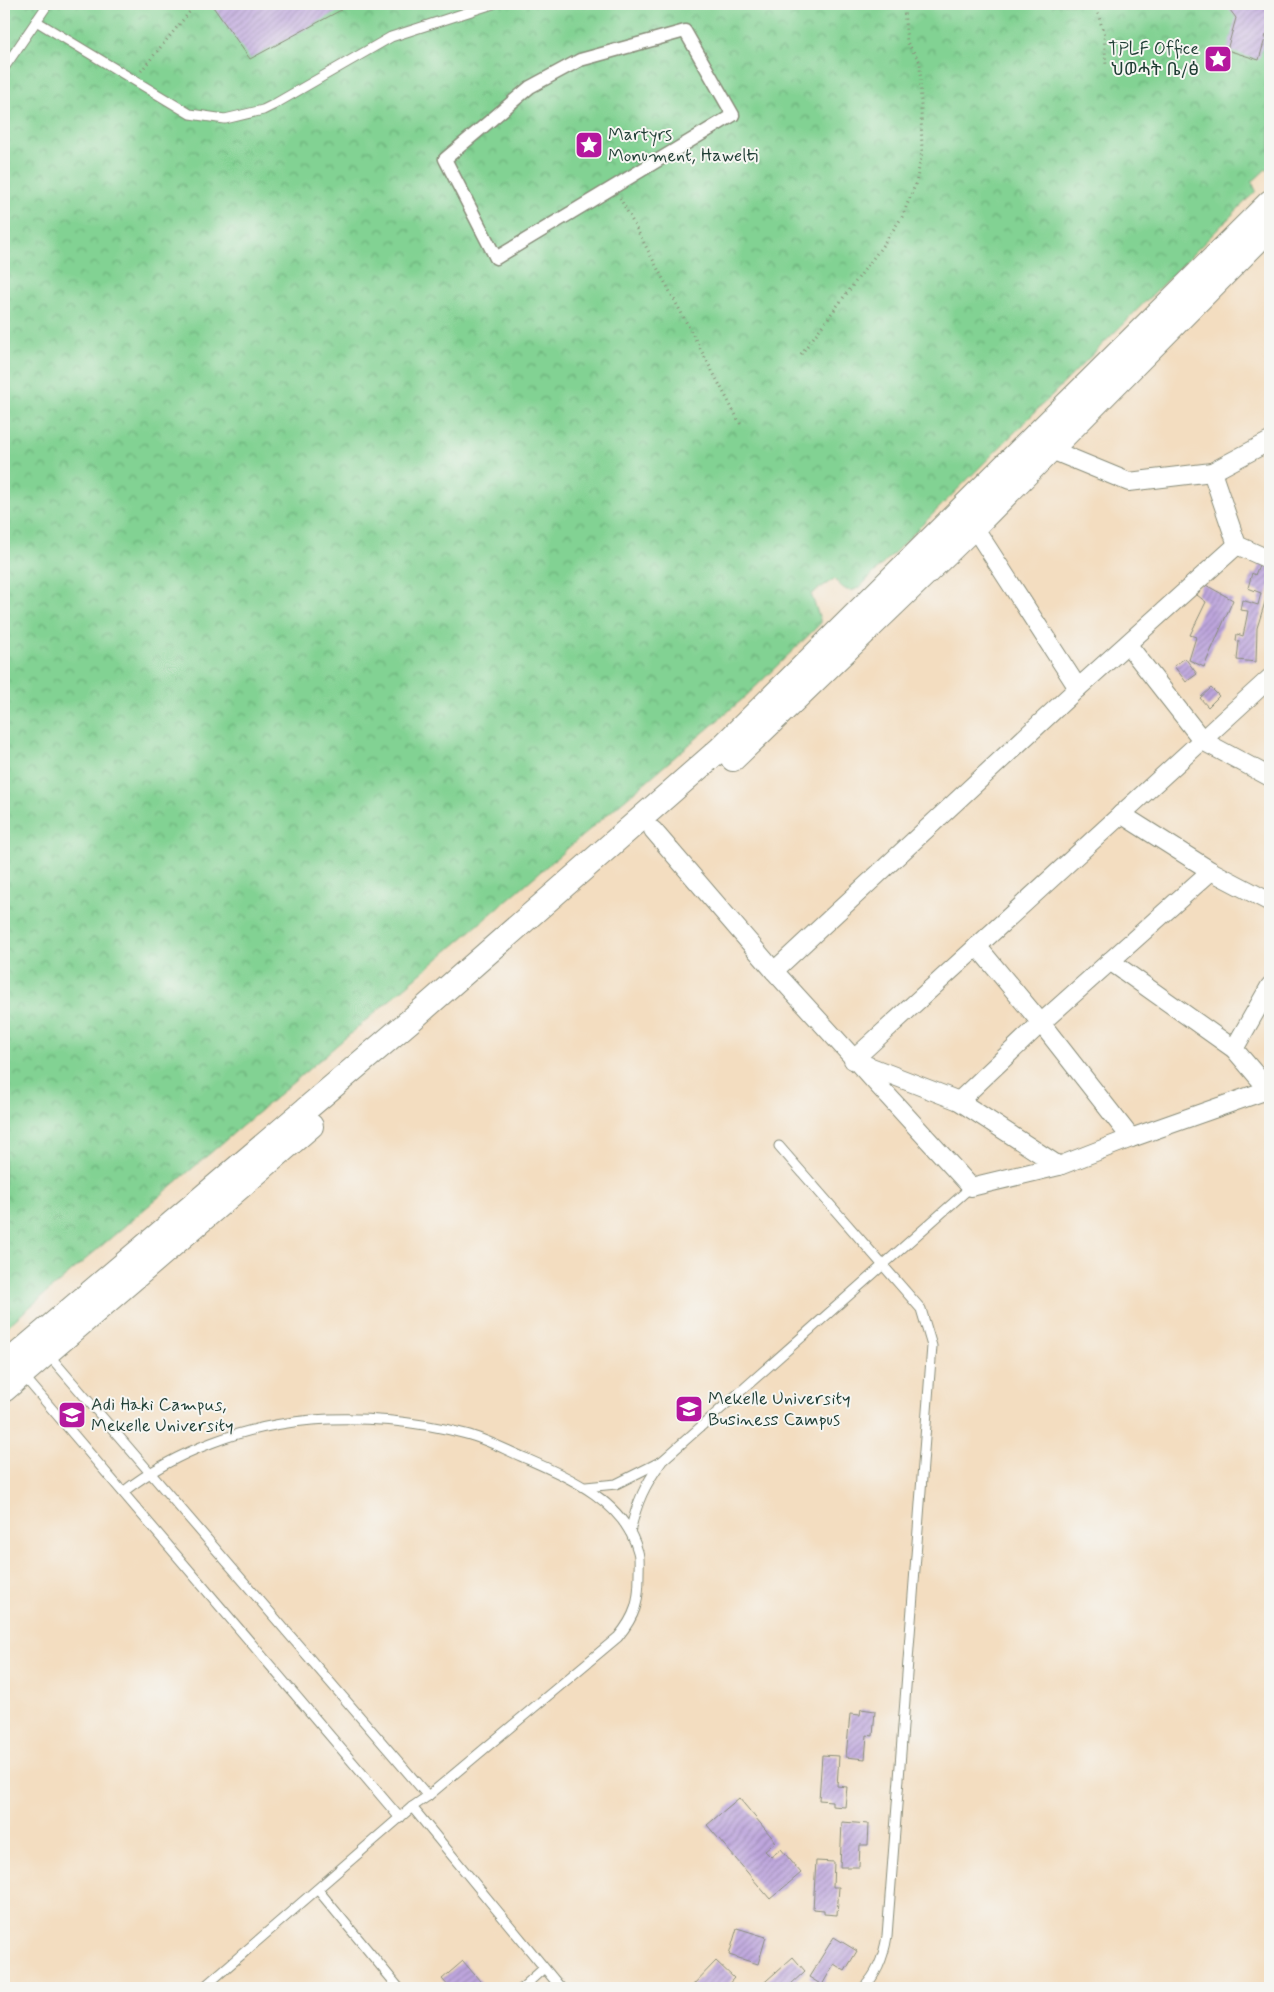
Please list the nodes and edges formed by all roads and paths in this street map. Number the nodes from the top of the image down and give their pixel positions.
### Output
1 (48, 4) edge
2 (492, 4) edge
3 (901, 4) edge
4 (1095, 4) edge
5 (192, 9) dead end
6 (36, 21) junction
7 (685, 31) joint
8 (1106, 65) dead end
9 (4, 68) edge
10 (135, 80) junction
11 (619, 196) dead end
12 (1270, 202) edge
13 (1270, 228) edge
14 (800, 354) dead end
15 (741, 425) dead end
16 (1270, 441) edge
17 (1049, 449) junction
18 (1212, 472) junction
19 (974, 527) junction
20 (1237, 545) junction
21 (1270, 560) edge
22 (1128, 644) junction
23 (1270, 678) edge
24 (1078, 688) junction
25 (1202, 741) junction
26 (1270, 777) edge
27 (1121, 814) junction
28 (653, 830) junction
29 (1211, 871) junction
30 (1270, 902) edge
31 (977, 946) junction
32 (1110, 960) junction
33 (774, 971) junction
34 (1270, 986) edge
35 (1041, 1024) junction
36 (1234, 1049) junction
37 (853, 1060) junction
38 (1269, 1089) edge
39 (959, 1101) junction
40 (1131, 1138) junction
41 (779, 1146) dead end
42 (1059, 1166) junction
43 (971, 1187) junction
44 (884, 1264) junction
45 (48, 1354) junction
46 (13, 1370) edge
47 (4, 1390) edge
48 (662, 1461) junction
49 (149, 1472) junction
50 (586, 1487) junction
51 (123, 1492) junction
52 (630, 1532) junction
53 (428, 1796) junction
54 (412, 1807) junction
55 (400, 1818) junction
56 (318, 1890) junction
57 (543, 1969) junction
58 (204, 1988) edge
59 (399, 1988) edge
60 (522, 1988) edge
61 (561, 1988) edge
62 (863, 1988) edge

1 - 6 lane
2 - 10 lane
3 - 14 path
4 - 8 path
5 - 10 path
6 - 9 lane
6 - 10 lane
7 - 7 street
11 - 15 path
12 - 46 main road
13 - 17 main road
16 - 18 street
17 - 18 street
17 - 19 main road
18 - 20 street
19 - 24 street
19 - 28 main road
20 - 21 street
20 - 22 street
22 - 24 street
22 - 25 street
23 - 25 street
24 - 33 street
25 - 26 street
25 - 27 street
27 - 29 street
27 - 31 street
28 - 33 street
28 - 45 main road
29 - 30 street
29 - 32 street
31 - 35 street
31 - 37 street
32 - 35 street
32 - 36 street
33 - 37 street
34 - 36 street
35 - 39 street
35 - 40 street
36 - 38 street
37 - 39 street
37 - 43 street
38 - 40 street
39 - 42 street
40 - 42 street
41 - 44 lane
42 - 43 street
43 - 44 lane
44 - 48 lane
44 - 62 lane
45 - 46 main road
45 - 49 lane
46 - 47 main road
46 - 51 lane
48 - 50 lane
48 - 52 lane
49 - 50 lane
49 - 51 lane
49 - 53 lane
50 - 52 lane
51 - 55 lane
52 - 53 lane
53 - 54 lane
54 - 55 lane
54 - 57 lane
55 - 56 lane
56 - 58 lane
56 - 59 lane
57 - 60 lane
57 - 61 lane

